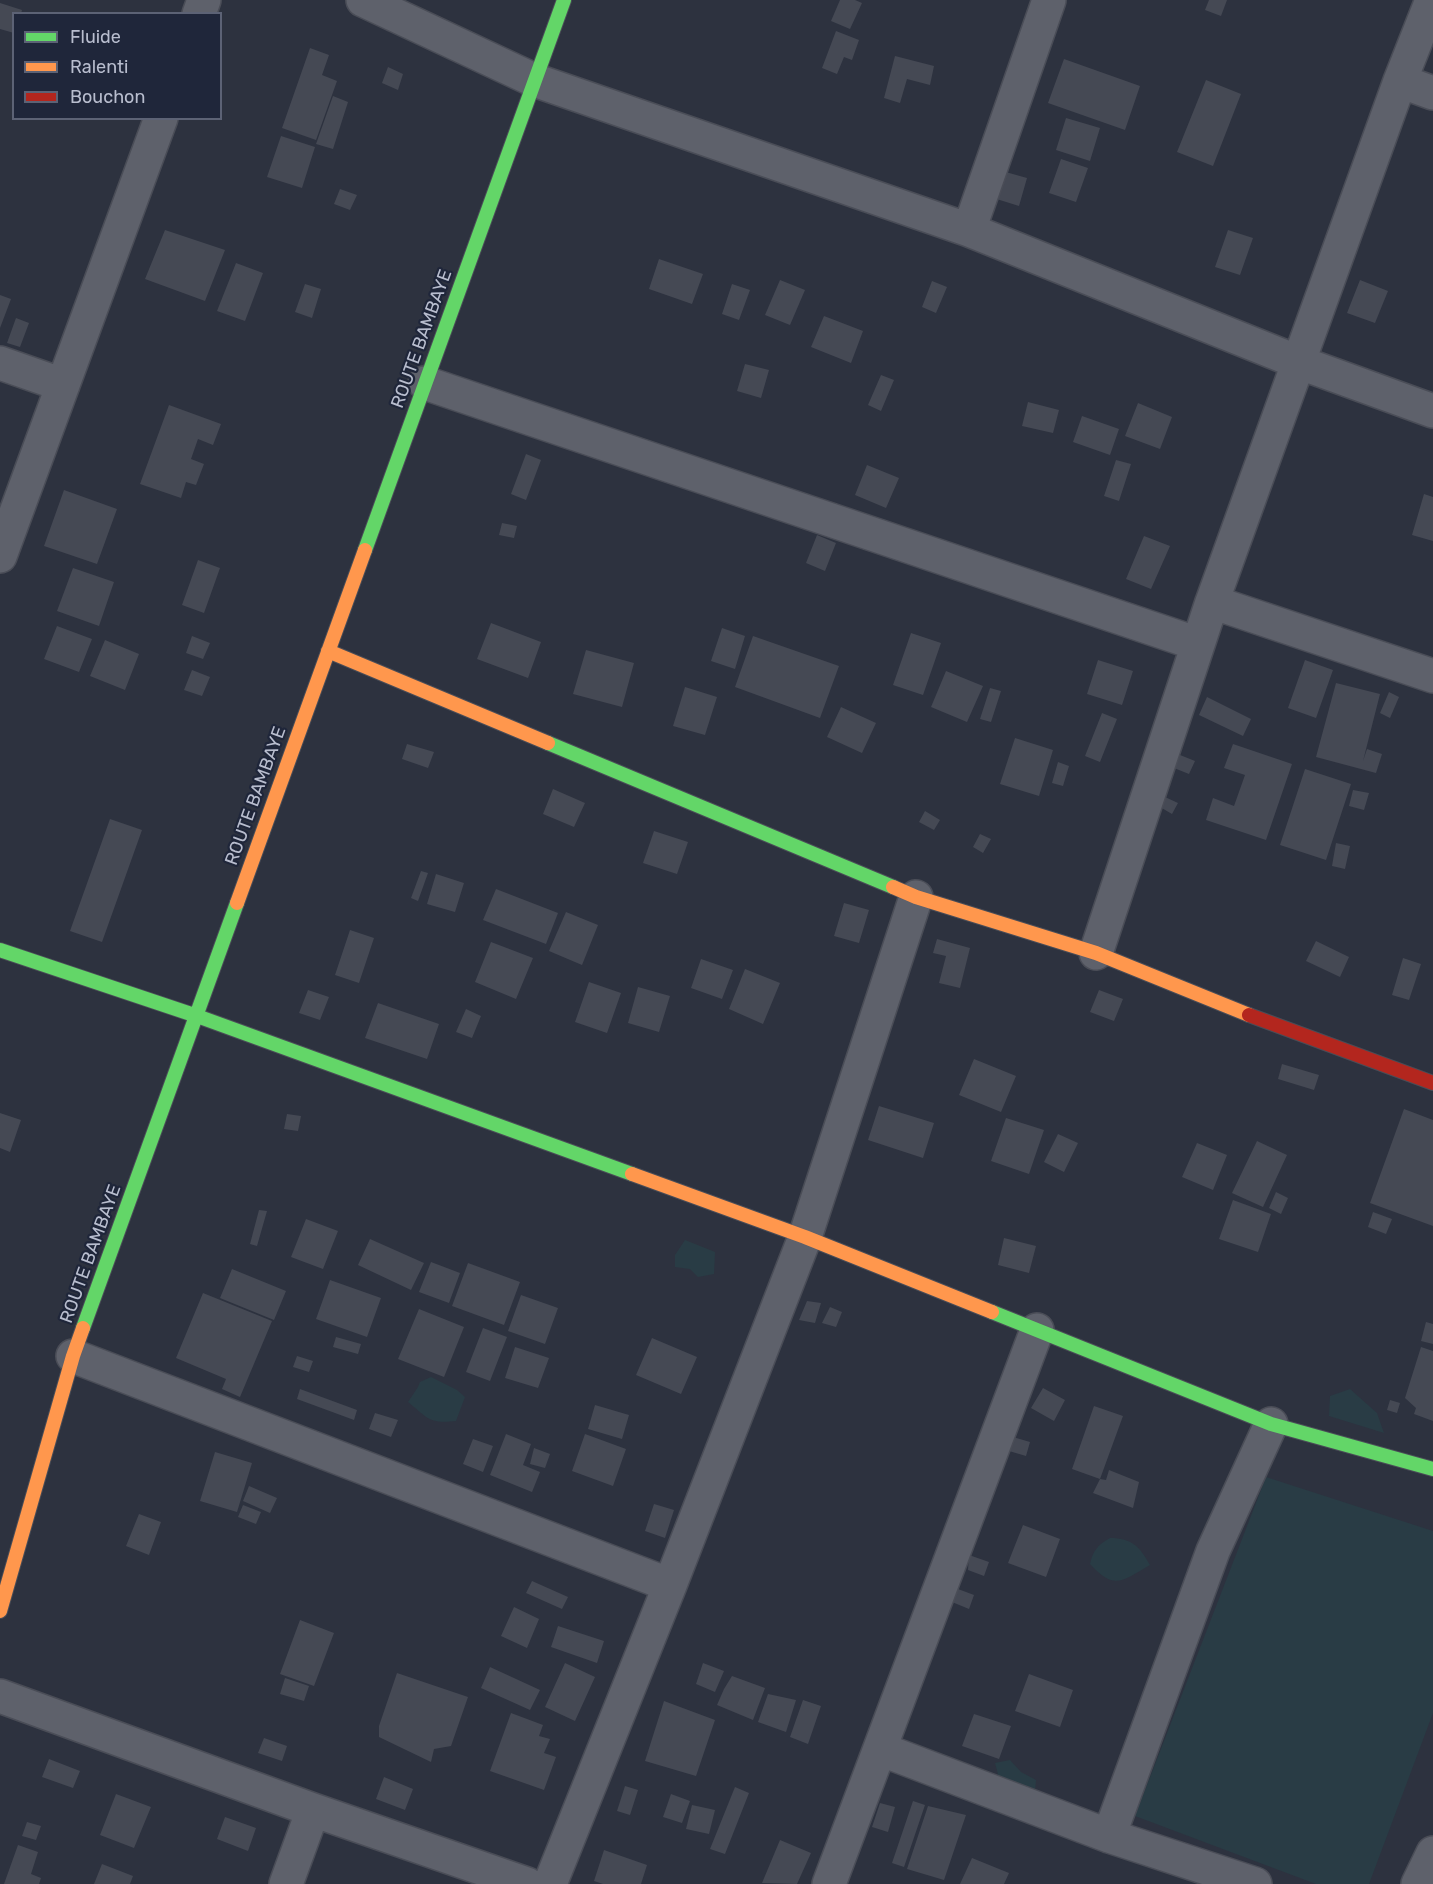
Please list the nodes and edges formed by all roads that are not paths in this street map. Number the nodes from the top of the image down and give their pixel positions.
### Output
1 (363, 0) edge
2 (564, 0) edge
3 (1049, 0) edge
4 (1432, 0) edge
5 (534, 80) junction
6 (1400, 81) junction
7 (1433, 93) edge
8 (160, 120) edge
9 (969, 230) junction
10 (1298, 362) junction
11 (0, 363) edge
12 (425, 383) junction
13 (63, 385) junction
14 (1433, 411) edge
15 (0, 556) edge
16 (1212, 602) junction
17 (1198, 644) junction
18 (328, 651) junction
19 (1433, 676) edge
20 (916, 897) junction
21 (0, 950) edge
22 (1096, 953) junction
23 (196, 1016) junction
24 (1433, 1083) edge
25 (805, 1237) junction
26 (1037, 1330) junction
27 (74, 1356) junction
28 (1271, 1424) junction
29 (1433, 1470) edge
30 (670, 1585) junction
31 (0, 1611) edge
32 (0, 1696) edge
33 (880, 1749) junction
34 (313, 1810) junction
35 (1108, 1836) junction
36 (1433, 1853) edge
37 (286, 1884) edge
38 (527, 1884) edge
39 (550, 1884) edge
40 (829, 1884) edge
41 (1256, 1884) edge
42 (1418, 1884) edge

1 - 5 street
2 - 5 street, ROUTE BAMBAYE
3 - 9 street
4 - 6 street
5 - 9 street
5 - 12 street, ROUTE BAMBAYE
6 - 7 street
6 - 10 street
8 - 13 street
9 - 10 street
10 - 14 street
10 - 16 street
11 - 13 street
12 - 17 street
12 - 18 street, ROUTE BAMBAYE
13 - 15 street
16 - 17 street
16 - 19 street
17 - 22 street
18 - 20 street
18 - 23 street, ROUTE BAMBAYE
20 - 22 street
20 - 25 street
21 - 23 street
22 - 24 street
23 - 25 street
23 - 27 street, ROUTE BAMBAYE
25 - 26 street
25 - 30 street
26 - 28 street
26 - 33 street
27 - 30 street
27 - 31 street, ROUTE BAMBAYE
28 - 29 street
28 - 35 street
30 - 39 street
32 - 34 street
33 - 35 street
33 - 40 street
34 - 37 street
34 - 38 street
35 - 41 street
36 - 42 street

